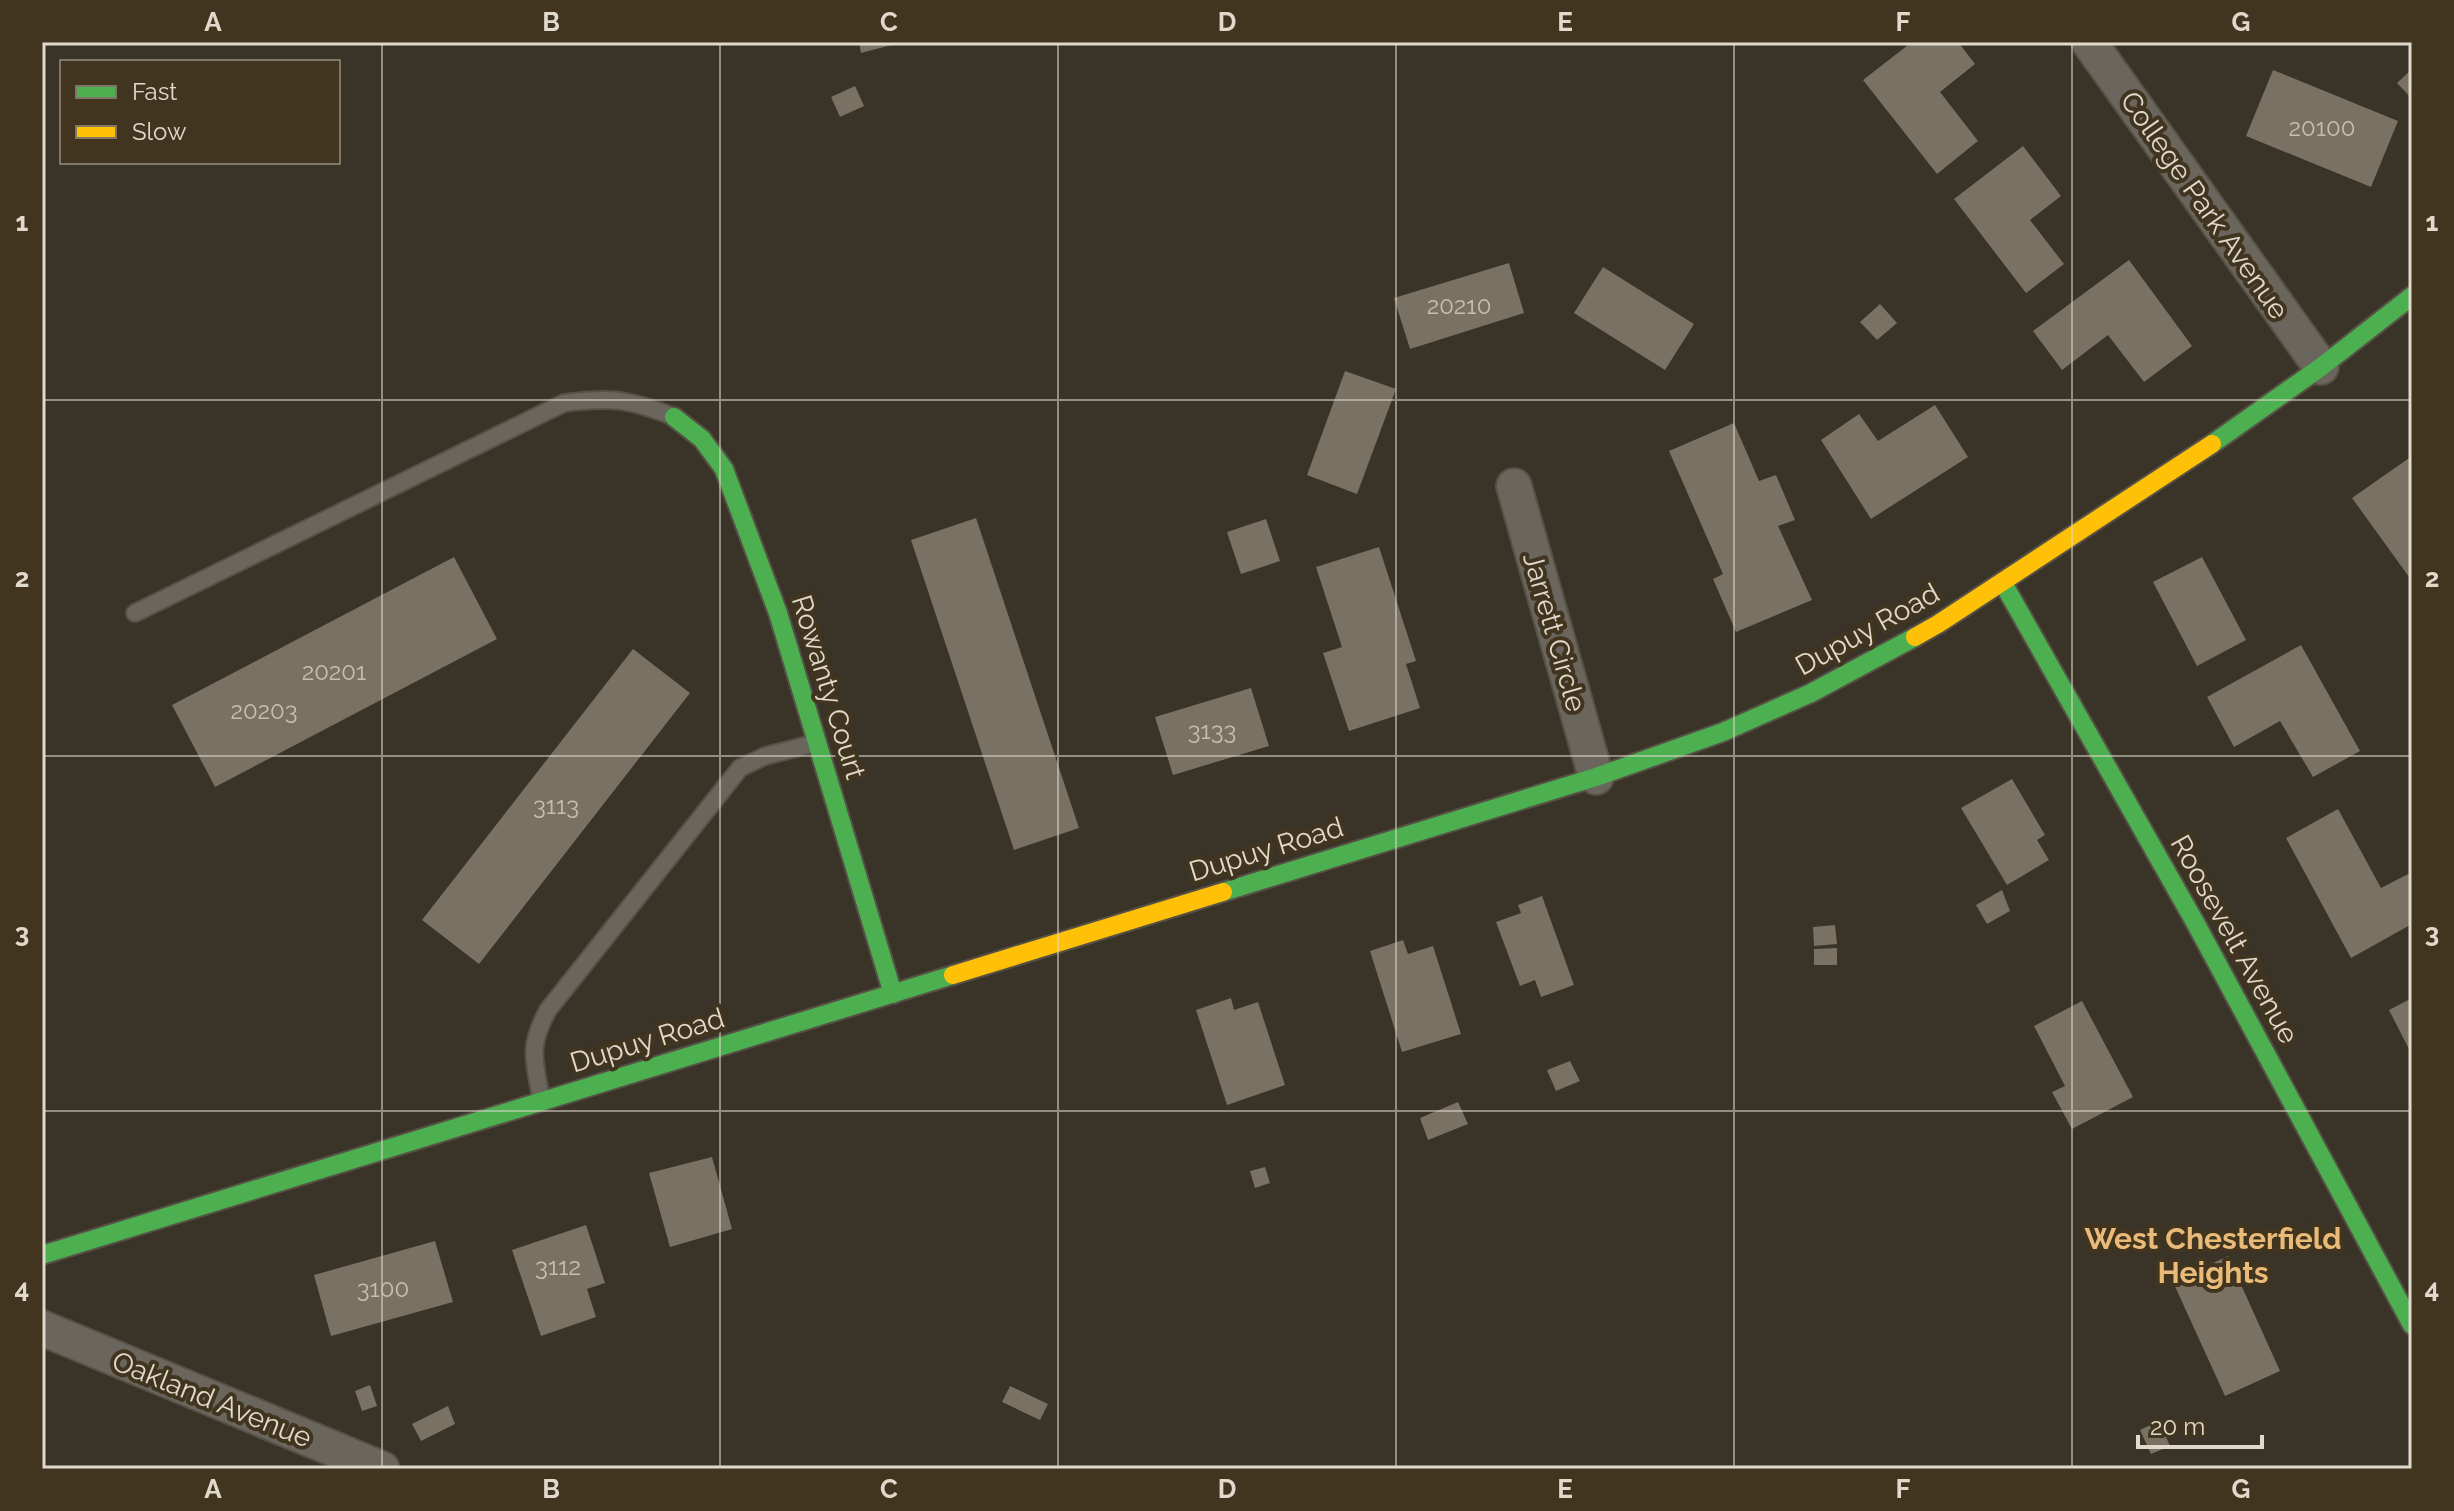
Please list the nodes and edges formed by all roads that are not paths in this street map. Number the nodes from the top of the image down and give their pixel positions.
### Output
1 (2089, 42) edge
2 (2412, 296) edge
3 (2321, 367) junction
4 (674, 417) joint
5 (1514, 486) dead end
6 (2003, 583) junction
7 (135, 613) dead end
8 (817, 743) junction
9 (1596, 777) junction
10 (893, 994) junction
11 (542, 1102) junction
12 (42, 1255) edge
13 (2412, 1325) edge
14 (42, 1328) edge
15 (382, 1469) edge

1 - 3 street, College Park Avenue
2 - 3 street, Dupuy Road
3 - 6 street, Dupuy Road
4 - 7 lane
4 - 8 street, Rowanty Court
5 - 9 street, Jarrett Circle
6 - 9 street, Dupuy Road
6 - 13 street, Roosevelt Avenue
8 - 10 street, Rowanty Court
8 - 11 lane
9 - 10 street, Dupuy Road
10 - 11 street, Dupuy Road
11 - 12 street, Dupuy Road
14 - 15 street, Oakland Avenue

